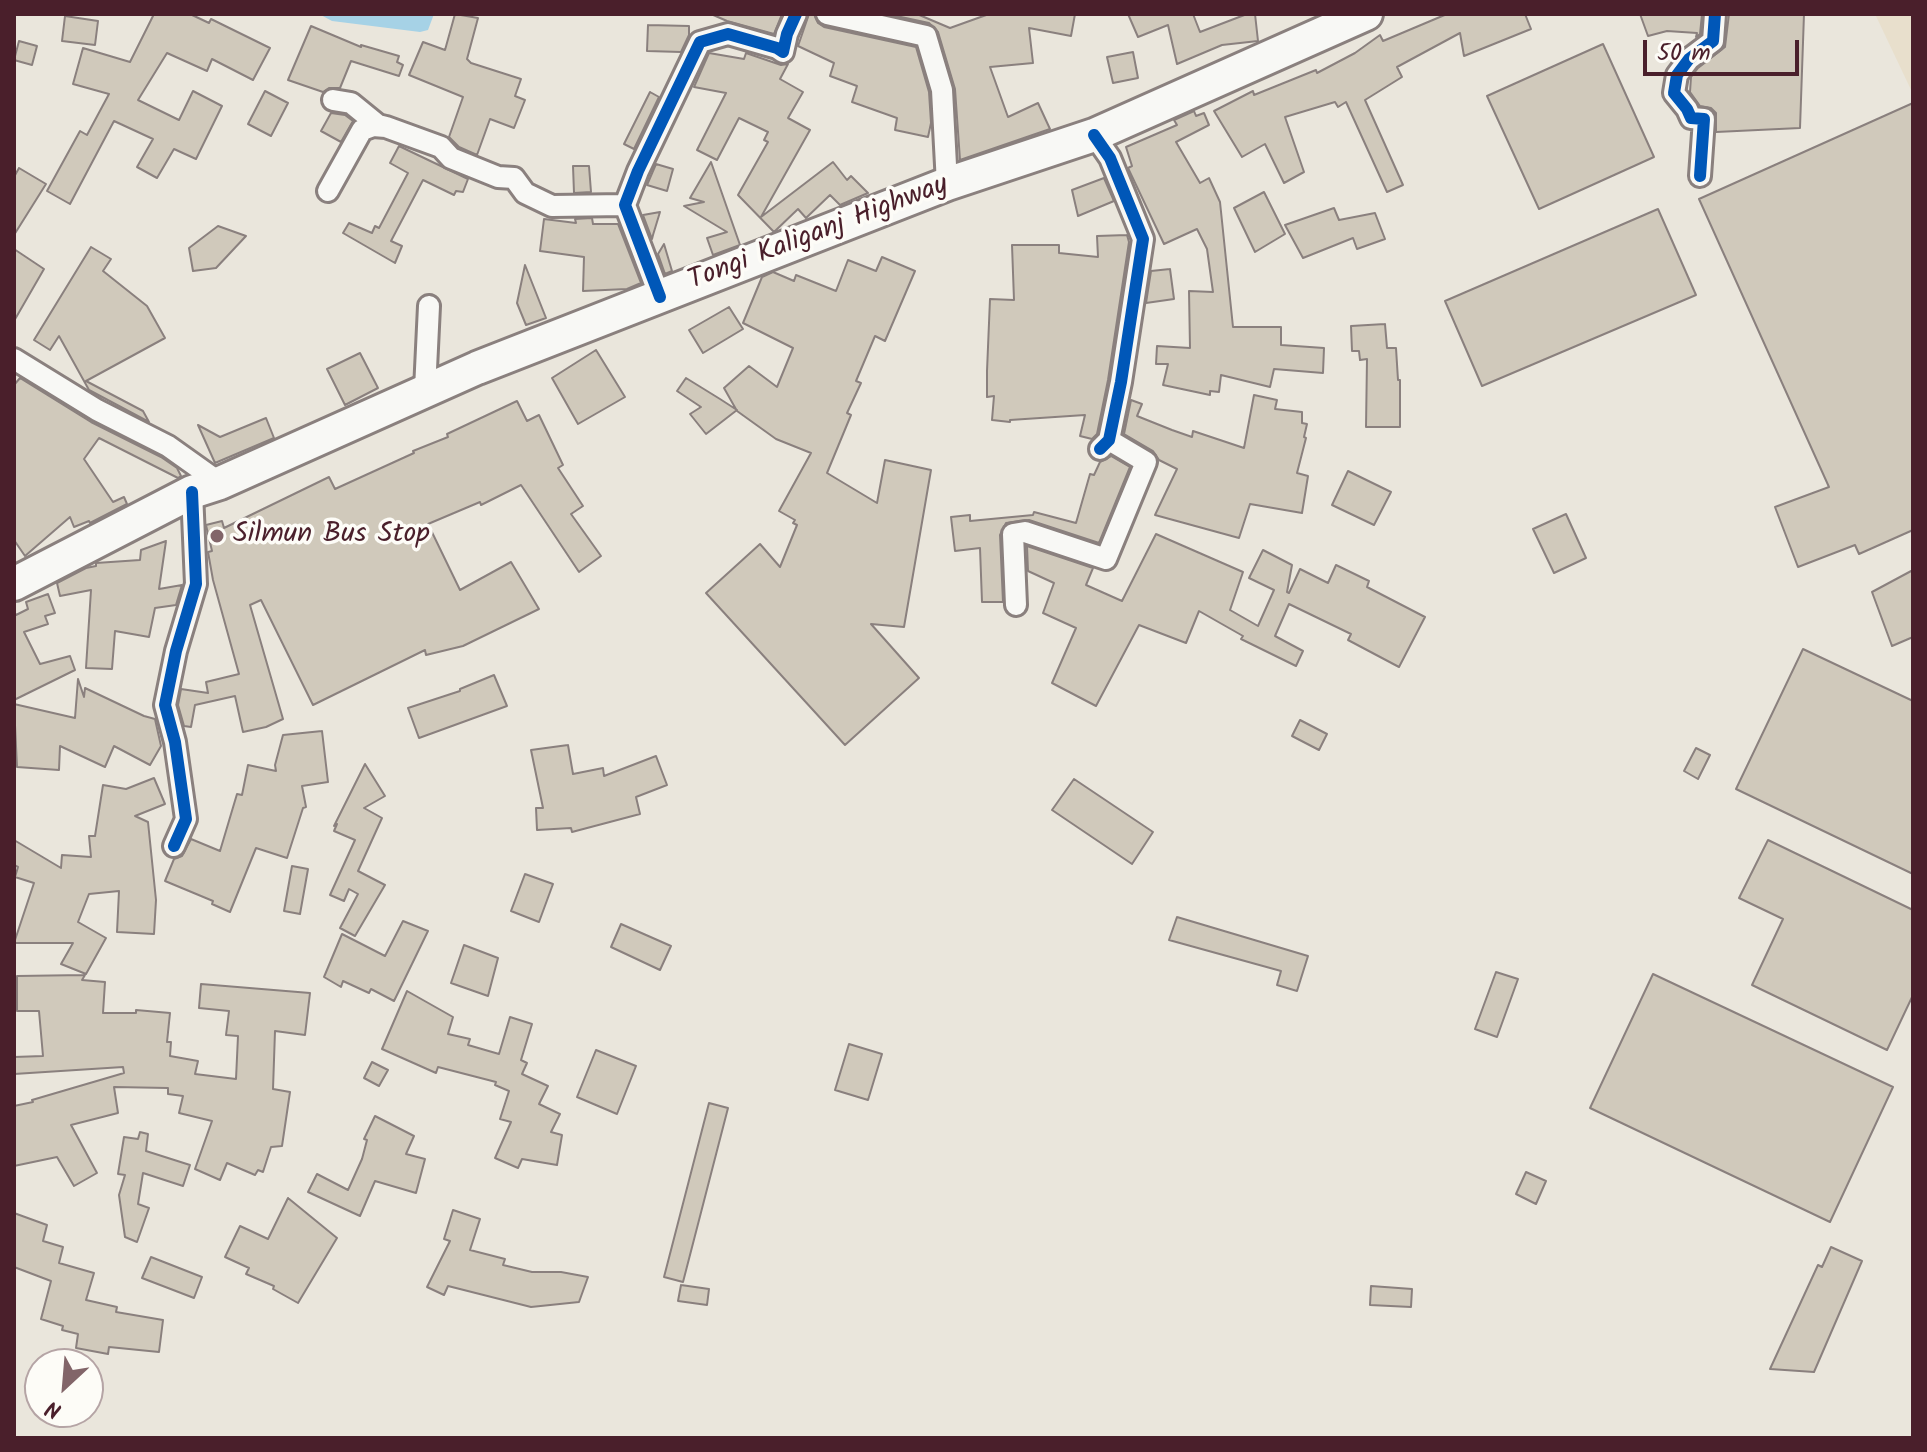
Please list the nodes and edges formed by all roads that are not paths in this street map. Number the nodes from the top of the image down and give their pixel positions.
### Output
1 (796, 14) edge
2 (827, 14) edge
3 (1366, 14) edge
4 (1715, 14) edge
5 (333, 100) dead end
6 (386, 127) junction
7 (1094, 135) junction
8 (1700, 176) dead end
9 (947, 184) junction
10 (328, 191) dead end
11 (625, 205) junction
12 (660, 297) junction
13 (429, 306) dead end
14 (14, 359) edge
15 (425, 390) junction
16 (206, 487) junction
17 (14, 584) edge
18 (1016, 605) dead end
19 (174, 846) dead end

1 - 11 street
2 - 9 street
3 - 7 main road, Tongi Kaliganj Highway
4 - 8 street
5 - 6 street
6 - 10 street
6 - 11 street
7 - 9 main road, Tongi Kaliganj Highway
7 - 18 street
9 - 12 main road, Tongi Kaliganj Highway
11 - 12 street
12 - 15 main road, Tongi Kaliganj Highway
13 - 15 street
14 - 16 street
15 - 16 main road, Tongi Kaliganj Highway
16 - 17 main road, Tongi Kaliganj Highway
16 - 19 street

